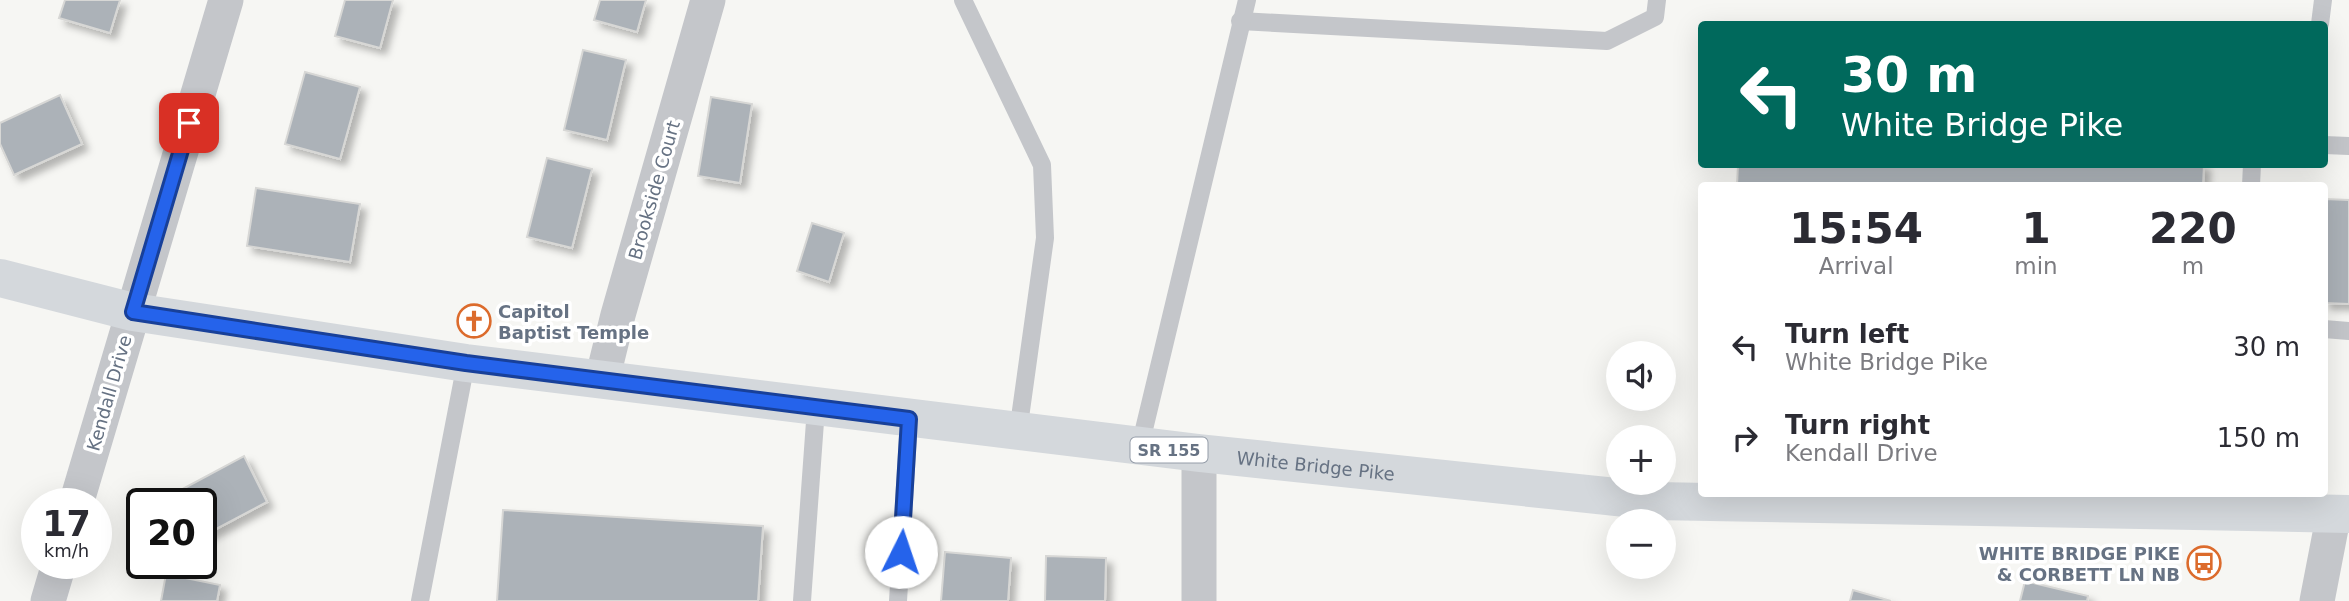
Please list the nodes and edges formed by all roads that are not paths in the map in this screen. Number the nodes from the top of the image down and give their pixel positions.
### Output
1 (226, 0) edge
2 (708, 0) edge
3 (963, 0) edge
4 (1247, 0) edge
5 (1657, 0) edge
6 (2323, 0) edge
7 (1240, 21) junction
8 (2320, 21) edge
9 (2328, 145) edge
10 (2349, 146) edge
11 (0, 278) edge
12 (133, 312) junction
13 (2328, 329) edge
14 (2349, 331) edge
15 (466, 363) junction
16 (602, 380) junction
17 (816, 408) junction
18 (909, 419) junction
19 (1018, 432) junction
20 (1140, 446) junction
21 (1199, 453) junction
22 (81, 488) edge
23 (2167, 501) edge
24 (2261, 502) edge
25 (2342, 514) edge
26 (55, 579) edge
27 (48, 601) edge
28 (419, 601) edge
29 (802, 601) edge
30 (898, 601) edge
31 (1199, 601) edge
32 (2317, 601) edge

1 - 12 street, Kendall Drive
2 - 16 street, Brookside Court
3 - 19 lane
4 - 7 lane
5 - 7 lane
6 - 8 lane
7 - 20 lane
9 - 10 lane
11 - 12 main road, White Bridge Pike / SR 155
12 - 15 main road, White Bridge Pike / SR 155
12 - 22 street, Kendall Drive
13 - 14 lane
15 - 16 main road, White Bridge Pike / SR 155
15 - 28 lane
16 - 17 main road, White Bridge Pike / SR 155
17 - 18 main road, White Bridge Pike / SR 155
17 - 29 lane
18 - 19 main road, White Bridge Pike / SR 155
18 - 30 lane
19 - 20 main road, White Bridge Pike / SR 155
20 - 21 main road, White Bridge Pike / SR 155
21 - 23 main road, White Bridge Pike / SR 155
21 - 31 street
23 - 24 main road, White Bridge Pike / SR 155
24 - 25 main road, White Bridge Pike / SR 155
25 - 32 street
26 - 27 street

